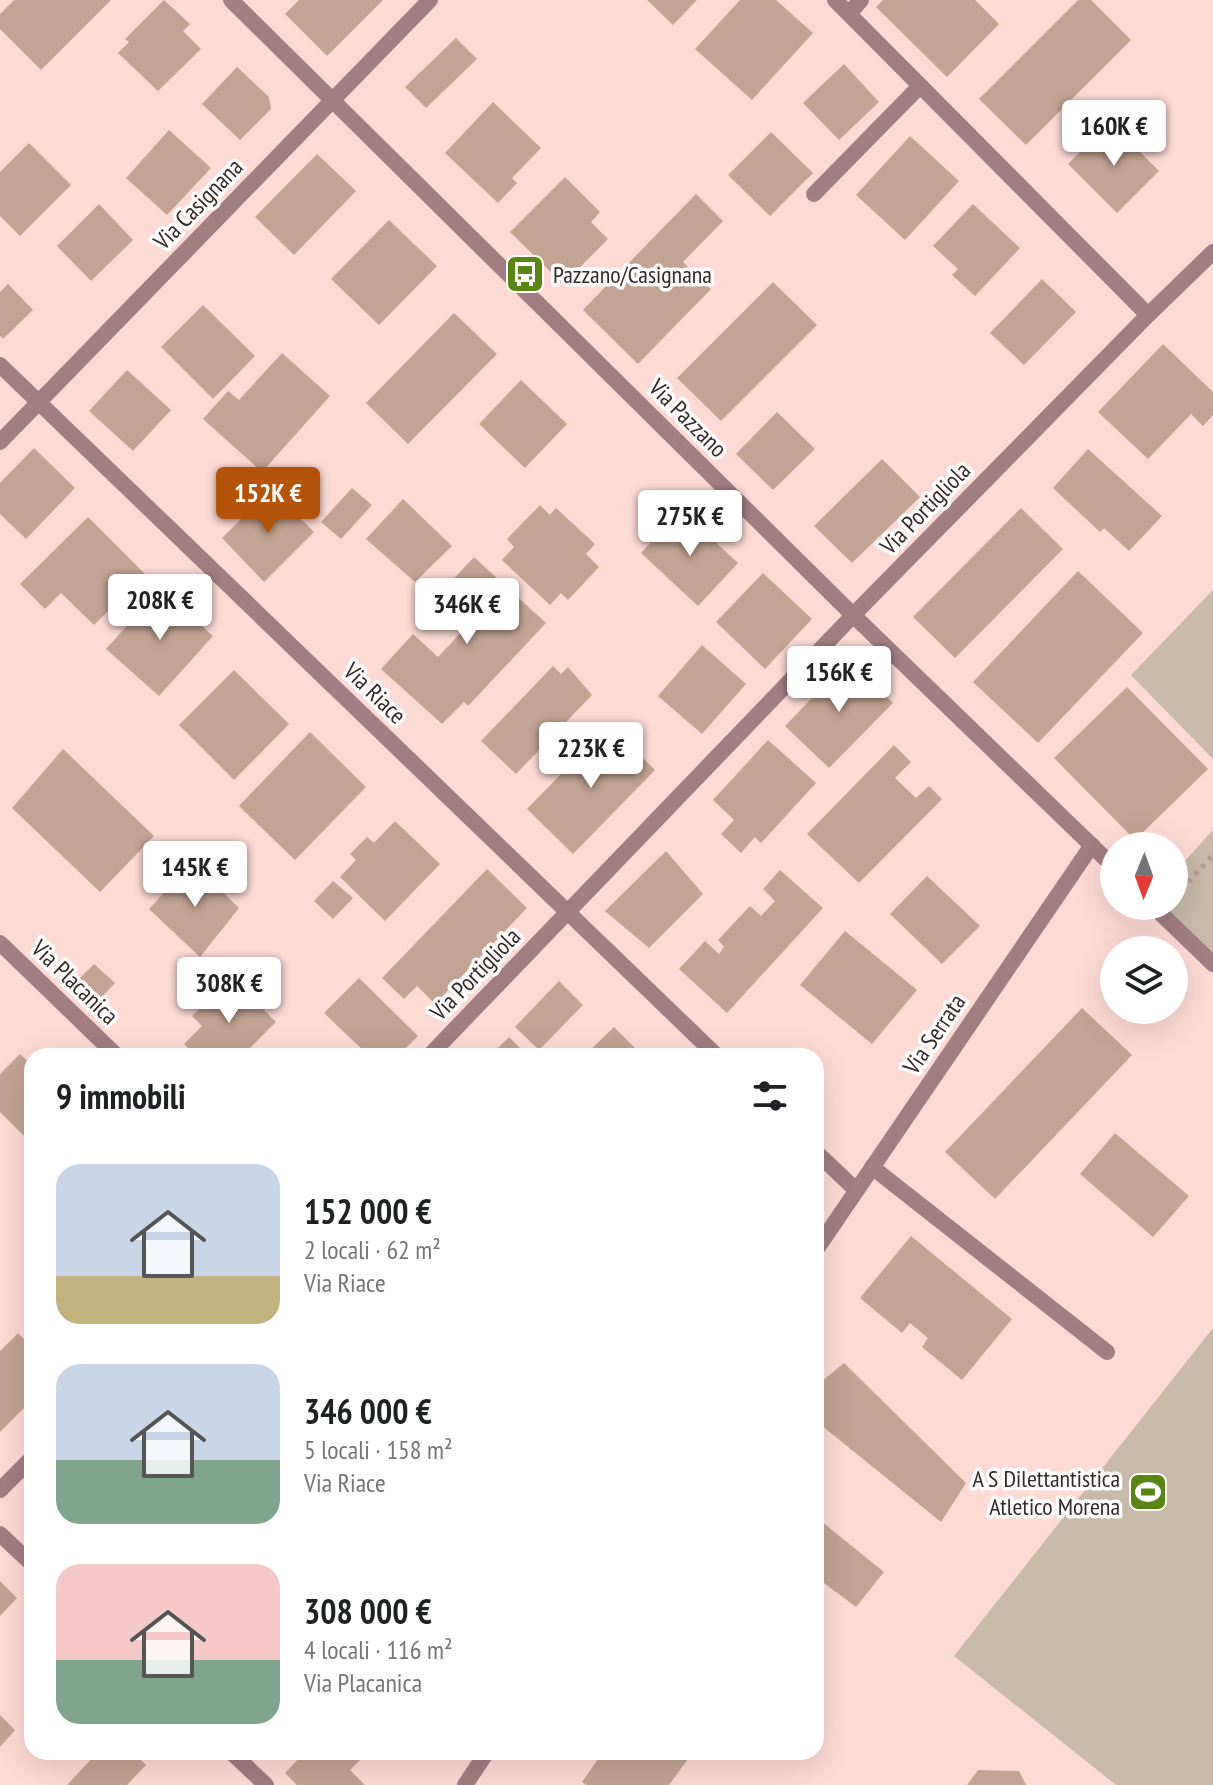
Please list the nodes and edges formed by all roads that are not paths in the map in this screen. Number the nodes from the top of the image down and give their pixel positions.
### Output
1 (231, 0) edge
2 (430, 0) edge
3 (835, 0) edge
4 (861, 0) edge
5 (849, 14) junction
6 (920, 86) junction
7 (332, 100) junction
8 (814, 194) dead end
9 (1213, 252) edge
10 (1148, 315) junction
11 (0, 365) edge
12 (39, 404) junction
13 (0, 442) edge
14 (853, 615) junction
15 (1092, 845) junction
16 (1100, 853) edge
17 (569, 912) junction
18 (1167, 920) edge
19 (0, 943) edge
20 (1213, 964) edge
21 (109, 1048) edge
22 (437, 1048) edge
23 (709, 1048) edge
24 (824, 1160) edge
25 (872, 1167) junction
26 (856, 1190) junction
27 (824, 1238) edge
28 (1107, 1352) dead end
29 (24, 1466) edge
30 (0, 1490) edge
31 (0, 1534) edge
32 (24, 1556) edge
33 (239, 1760) edge
34 (482, 1760) edge
35 (266, 1785) edge
36 (465, 1785) edge

1 - 7 street, Via Pazzano
2 - 7 street, Via Casignana
3 - 5 street
4 - 5 street
5 - 6 street
6 - 8 street
6 - 10 street
7 - 12 street, Via Casignana
7 - 14 street, Via Pazzano
9 - 10 street, Via Portigliola
10 - 14 street, Via Portigliola
11 - 12 street, Via Riace
12 - 13 street, Via Casignana
12 - 17 street, Via Riace
14 - 15 street, Via Pazzano
14 - 17 street, Via Portigliola
15 - 16 street, Via Pazzano
15 - 25 street, Via Serrata
17 - 22 street, Via Portigliola
17 - 23 street, Via Riace
18 - 20 street
19 - 21 street, Via Placanica
24 - 26 street
25 - 26 street, Via Serrata
25 - 28 street
26 - 27 street, Via Serrata
29 - 30 street
31 - 32 street
33 - 35 street
34 - 36 street

